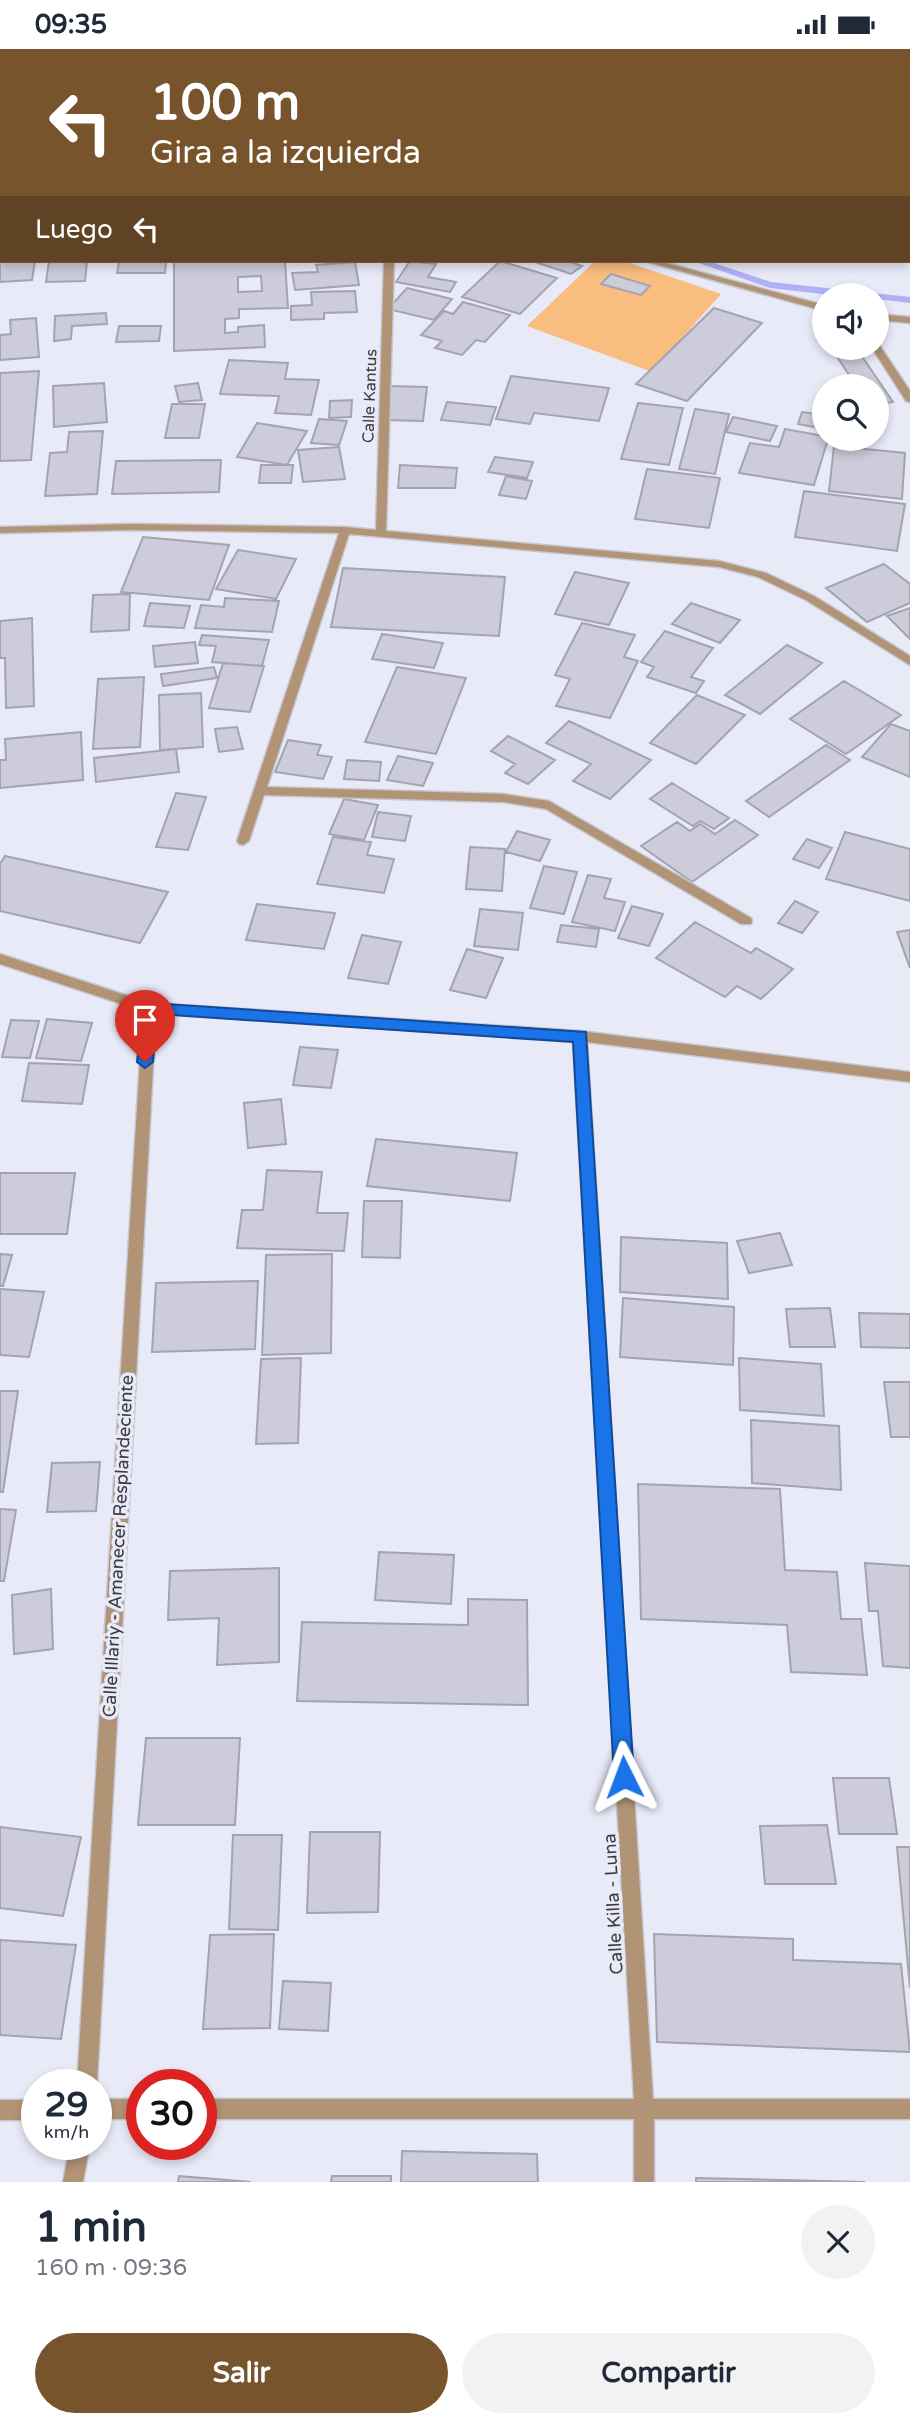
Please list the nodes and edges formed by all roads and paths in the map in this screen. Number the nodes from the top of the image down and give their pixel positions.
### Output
1 (389, 263) edge
2 (656, 263) edge
3 (812, 305) edge
4 (889, 318) edge
5 (910, 320) edge
6 (885, 360) edge
7 (910, 399) edge
8 (0, 530) edge
9 (345, 530) junction
10 (382, 533) junction
11 (910, 661) edge
12 (259, 791) junction
13 (243, 841) dead end
14 (746, 921) dead end
15 (0, 959) edge
16 (150, 1008) junction
17 (580, 1036) junction
18 (910, 1077) edge
19 (88, 2069) edge
20 (644, 2106) junction
21 (217, 2109) edge
22 (910, 2109) edge
23 (0, 2110) edge
24 (21, 2110) edge
25 (77, 2160) edge
26 (73, 2182) edge
27 (643, 2182) edge

1 - 10 street, Calle Kantus
2 - 3 street
4 - 5 street
6 - 7 street
8 - 9 street
9 - 10 street
9 - 12 street
10 - 11 street
12 - 13 street
12 - 14 street
15 - 16 street
16 - 17 street
16 - 19 street, Calle Illariy - Amanecer Resplandeciente
17 - 18 street
17 - 20 street, Calle Killa - Luna
20 - 21 street
20 - 22 street
20 - 27 street, Calle Killa - Luna
23 - 24 street
25 - 26 street

